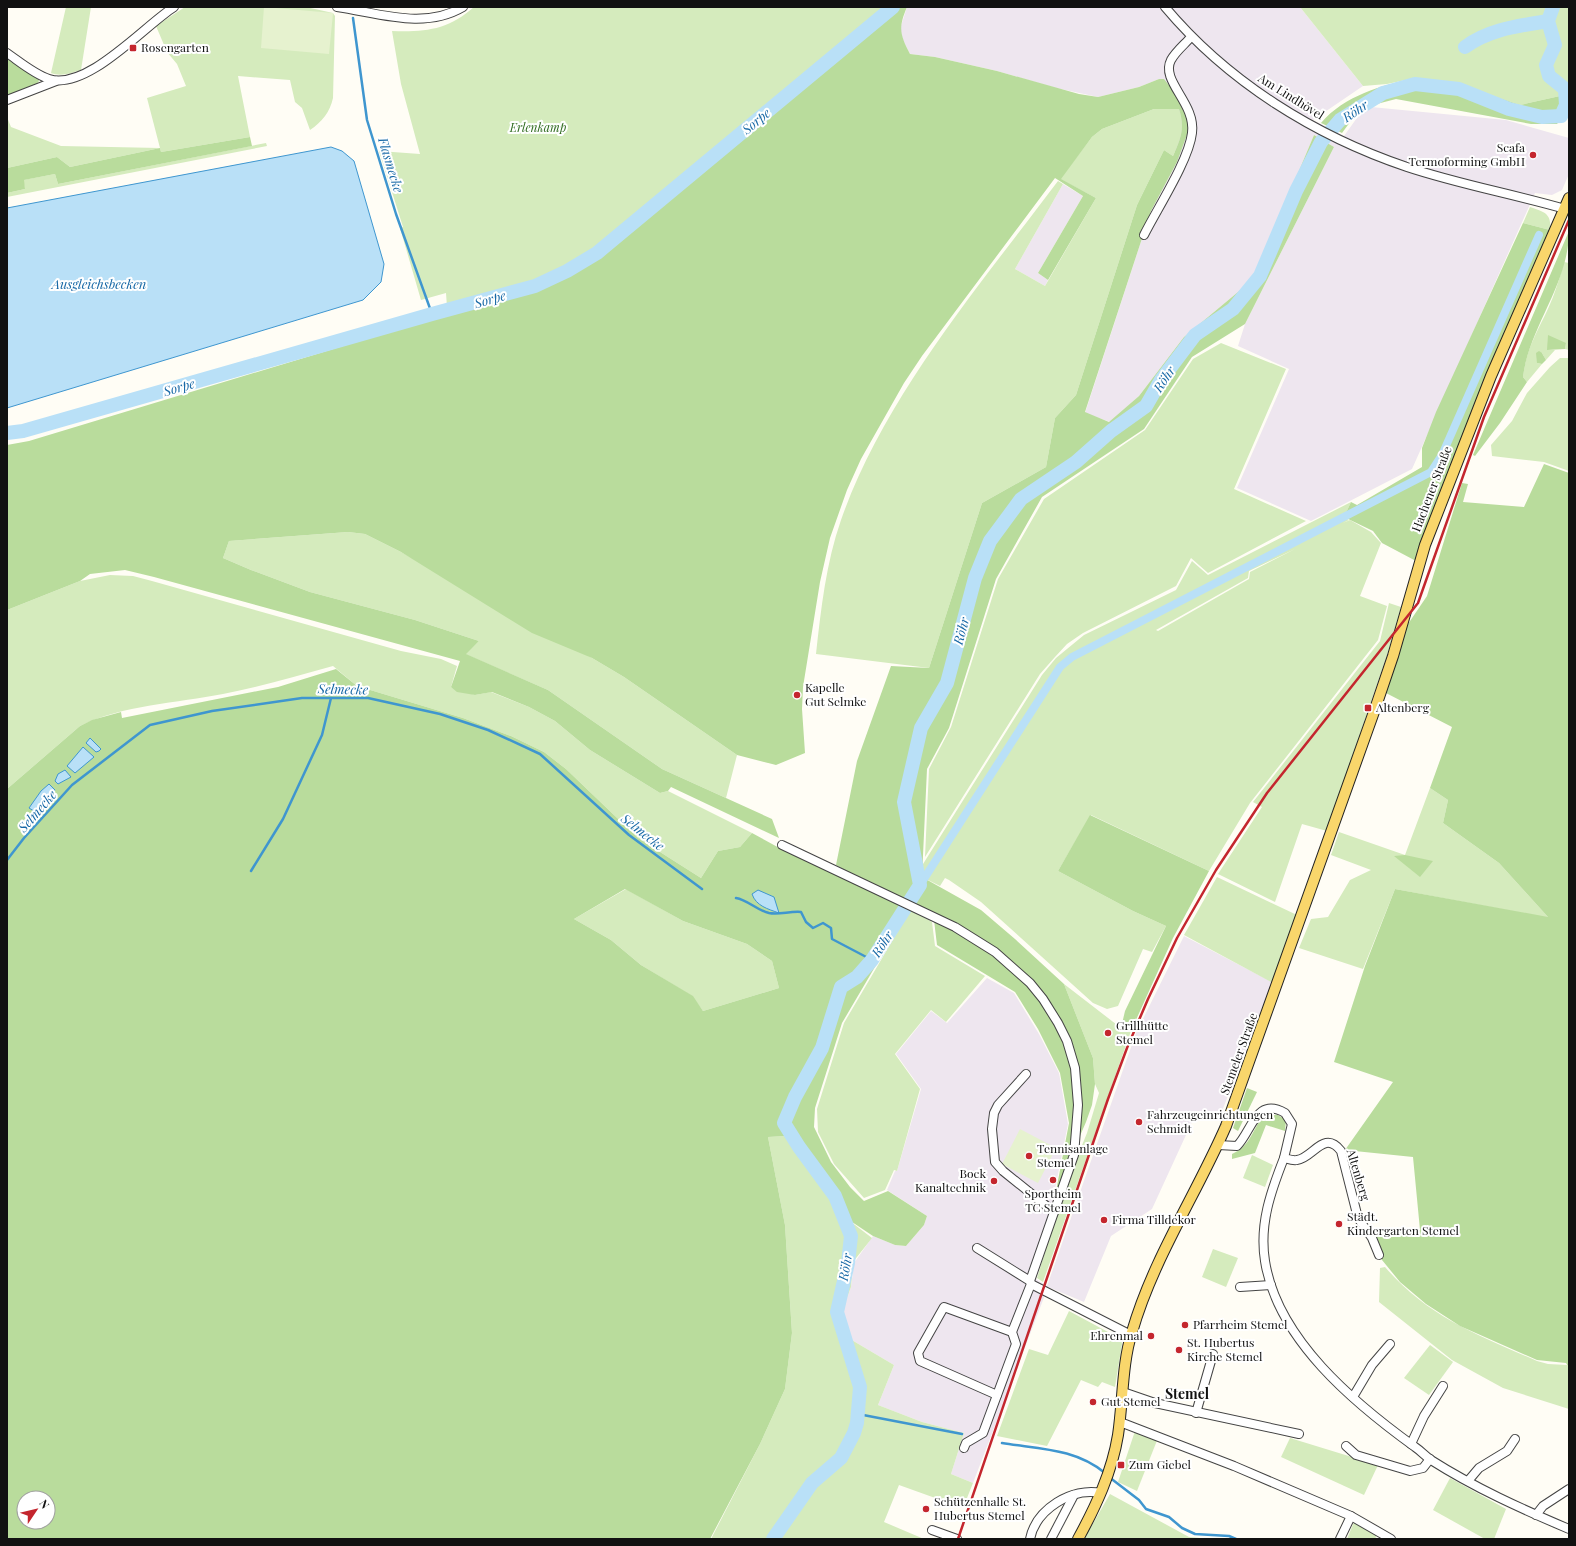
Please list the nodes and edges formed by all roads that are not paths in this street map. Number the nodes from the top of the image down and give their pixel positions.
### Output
1 (174, 7) edge
2 (337, 7) edge
3 (463, 7) edge
4 (1166, 7) edge
5 (1192, 36) junction
6 (7, 53) edge
7 (59, 80) junction
8 (7, 100) edge
9 (1569, 198) edge
10 (1565, 209) junction
11 (1144, 235) dead end
12 (1344, 799) joint
13 (782, 845) dead end
14 (1026, 1074) dead end
15 (1218, 1145) junction
16 (1284, 1158) junction
17 (1054, 1212) junction
18 (977, 1248) dead end
19 (1379, 1255) dead end
20 (1030, 1283) junction
21 (1271, 1284) junction
22 (1240, 1287) dead end
23 (1012, 1332) junction
24 (1131, 1335) junction
25 (1390, 1344) dead end
26 (1214, 1354) dead end
27 (1443, 1386) dead end
28 (1123, 1392) junction
29 (997, 1395) junction
30 (1353, 1398) junction
31 (1196, 1412) junction
32 (1120, 1422) junction
33 (1299, 1434) dead end
34 (1515, 1439) dead end
35 (1411, 1444) junction
36 (1346, 1446) dead end
37 (964, 1448) dead end
38 (1430, 1459) junction
39 (1468, 1482) junction
40 (1569, 1489) edge
41 (1101, 1494) junction
42 (1074, 1495) junction
43 (1351, 1516) junction
44 (1536, 1516) junction
45 (1569, 1529) edge
46 (932, 1530) dead end
47 (957, 1539) edge
48 (1030, 1539) edge
49 (1051, 1539) edge
50 (1078, 1539) edge
51 (1340, 1539) edge
52 (1391, 1539) edge

1 - 7 street
2 - 3 street
4 - 5 street, Am Lindhövel
5 - 10 street, Am Lindhövel
5 - 11 street
6 - 7 street
7 - 8 street
9 - 10 main road, Hachener Straße
10 - 12 main road, Hachener Straße
12 - 15 main road, Stemeler Straße
13 - 17 street
14 - 17 street
15 - 16 street
15 - 24 main road, Stemeler Straße
16 - 19 street, Altenberg
16 - 21 street
17 - 20 street
18 - 20 street
20 - 23 street
20 - 24 street
21 - 22 street
21 - 30 street
23 - 29 street
23 - 29 street
24 - 28 main road, Stemeler Straße
25 - 30 street
26 - 31 street
27 - 35 street
28 - 31 street
28 - 32 main road, Stemeler Straße
29 - 37 street
30 - 35 street
31 - 33 street
32 - 41 main road, Stemeler Straße
32 - 43 street
34 - 39 street
35 - 38 street
36 - 38 street
38 - 39 street
39 - 44 street
40 - 44 street
41 - 42 street
41 - 50 main road, Stemeler Straße
42 - 48 street
42 - 49 street
43 - 51 street
43 - 52 street
44 - 45 street
46 - 47 street

